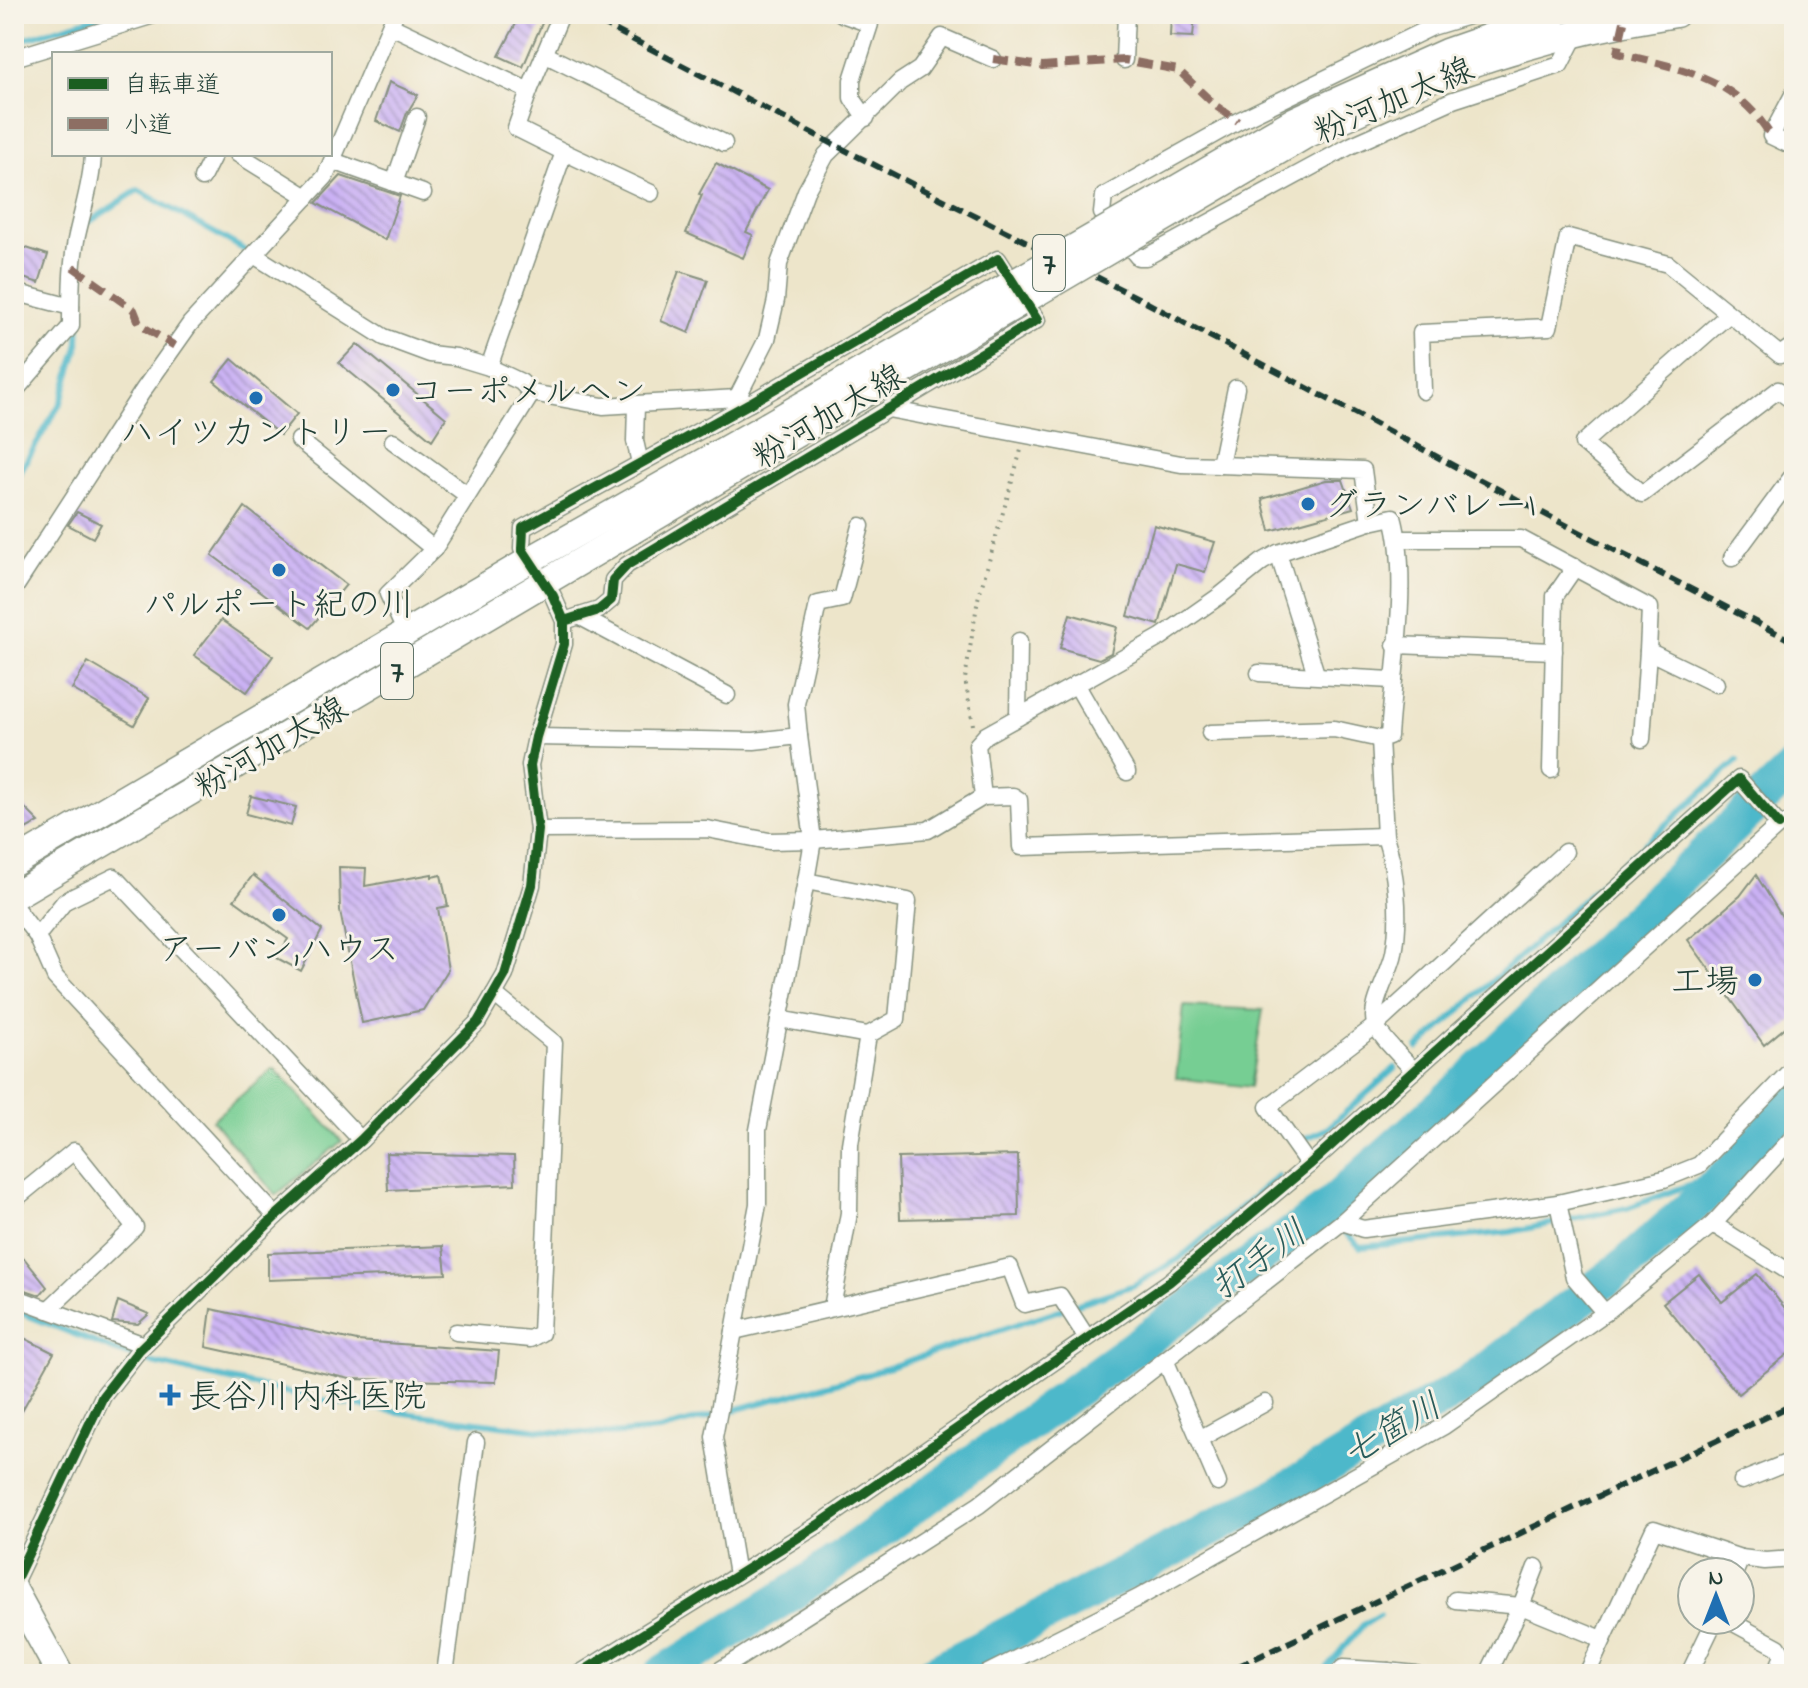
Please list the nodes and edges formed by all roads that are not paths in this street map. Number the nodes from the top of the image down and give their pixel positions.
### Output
1 (157, 14) edge
2 (842, 14) edge
3 (1126, 14) edge
4 (1475, 14) edge
5 (1555, 14) edge
6 (1676, 14) edge
7 (139, 17) edge
8 (560, 17) dead end
9 (393, 20) edge
10 (1577, 32) junction
11 (56, 52) edge
12 (544, 54) junction
13 (49, 55) edge
14 (14, 58) edge
15 (993, 59) dead end
16 (1124, 60) dead end
17 (529, 91) junction
18 (1794, 93) edge
19 (1336, 112) junction
20 (417, 117) dead end
21 (866, 118) junction
22 (724, 143) dead end
23 (1794, 147) edge
24 (564, 152) junction
25 (93, 156) edge
26 (213, 156) edge
27 (241, 156) edge
28 (333, 161) junction
29 (202, 178) dead end
30 (394, 183) junction
31 (423, 193) dead end
32 (651, 193) dead end
33 (307, 197) junction
34 (254, 255) junction
35 (14, 292) edge
36 (71, 307) junction
37 (1728, 315) junction
38 (1794, 345) edge
39 (489, 367) junction
40 (1236, 388) dead end
41 (1423, 391) dead end
42 (14, 392) edge
43 (532, 393) junction
44 (743, 400) junction
45 (1794, 402) edge
46 (636, 405) junction
47 (888, 409) junction
48 (774, 435) junction
49 (299, 440) dead end
50 (393, 441) dead end
51 (640, 463) junction
52 (1220, 465) junction
53 (1794, 474) edge
54 (467, 495) junction
55 (1370, 522) junction
56 (861, 526) dead end
57 (1399, 539) junction
58 (434, 549) junction
59 (1278, 553) junction
60 (1732, 558) dead end
61 (528, 561) junction
62 (1575, 567) junction
63 (544, 586) junction
64 (14, 589) edge
65 (572, 618) junction
66 (406, 633) junction
67 (1019, 641) dead end
68 (1395, 645) junction
69 (1554, 651) junction
70 (1648, 651) junction
71 (1259, 673) dead end
72 (1316, 674) junction
73 (1392, 680) junction
74 (1076, 684) junction
75 (1716, 684) dead end
76 (727, 695) dead end
77 (1018, 717) junction
78 (1210, 733) dead end
79 (799, 736) junction
80 (536, 737) junction
81 (1380, 739) junction
82 (1642, 739) dead end
83 (1551, 770) dead end
84 (1127, 772) dead end
85 (983, 797) junction
86 (1787, 823) edge
87 (538, 830) junction
88 (1385, 836) junction
89 (813, 840) junction
90 (1565, 852) dead end
91 (14, 863) edge
92 (806, 881) junction
93 (14, 896) edge
94 (14, 906) edge
95 (37, 936) junction
96 (494, 994) junction
97 (779, 1019) junction
98 (1375, 1026) junction
99 (868, 1035) junction
100 (1794, 1067) edge
101 (1414, 1071) junction
102 (1794, 1136) edge
103 (361, 1140) junction
104 (1309, 1165) junction
105 (14, 1200) edge
106 (1558, 1203) junction
107 (276, 1216) junction
108 (1342, 1222) junction
109 (1713, 1224) junction
110 (1794, 1275) edge
111 (14, 1297) edge
112 (832, 1308) junction
113 (48, 1310) junction
114 (1605, 1313) junction
115 (734, 1331) junction
116 (456, 1332) dead end
117 (1087, 1338) junction
118 (137, 1352) junction
119 (1166, 1362) junction
120 (1265, 1403) dead end
121 (1199, 1439) junction
122 (476, 1442) dead end
123 (1794, 1460) edge
124 (1742, 1481) dead end
125 (1218, 1483) dead end
126 (1717, 1556) edge
127 (1794, 1559) edge
128 (1756, 1562) edge
129 (1536, 1567) dead end
130 (737, 1575) junction
131 (14, 1583) edge
132 (14, 1590) edge
133 (1455, 1600) dead end
134 (1521, 1606) junction
135 (1756, 1635) edge
136 (1707, 1636) edge
137 (1602, 1639) junction
138 (52, 1668) edge
139 (1388, 1673) edge
140 (445, 1674) edge
141 (579, 1674) edge
142 (714, 1674) edge
143 (986, 1674) edge
144 (1337, 1674) edge
145 (1416, 1674) edge
146 (1488, 1674) edge
147 (1587, 1674) edge
148 (1689, 1674) edge
149 (1775, 1674) edge

1 - 7 street
2 - 21 street
3 - 16 street
4 - 10 street
5 - 19 main road, 粉河加太線 / 7
6 - 10 main road, 粉河加太線 / 7
7 - 11 street
8 - 12 street
9 - 17 street
9 - 28 street
10 - 19 main road, 粉河加太線 / 7
12 - 17 street
12 - 22 street
13 - 14 street
15 - 21 street
17 - 24 street
18 - 23 street
19 - 48 main road, 粉河加太線 / 7, bridge
20 - 30 street
21 - 44 street
24 - 32 street
24 - 39 street
25 - 36 street
26 - 29 street
27 - 33 street
28 - 30 street
28 - 33 street
30 - 31 street
33 - 34 street
34 - 39 street
34 - 64 street
35 - 36 street
36 - 42 street
37 - 38 street
37 - 41 street
37 - 45 street
39 - 43 street
40 - 52 street
43 - 46 street
43 - 54 street
44 - 46 street
44 - 47 street
44 - 51 street
46 - 51 street
47 - 52 street
47 - 65 street
48 - 61 main road, 粉河加太線 / 7
48 - 63 main road, 粉河加太線 / 7
49 - 58 street
50 - 54 street
51 - 61 street
52 - 55 street
53 - 60 street
54 - 58 street
55 - 57 street
55 - 59 street
56 - 79 street
57 - 62 street
57 - 68 street
58 - 66 street
59 - 72 street
59 - 74 street
61 - 63 street
61 - 66 main road, 粉河加太線 / 7
62 - 69 street
62 - 70 street
63 - 65 street
63 - 93 main road, 粉河加太線 / 7
65 - 76 street
65 - 80 street
66 - 91 main road, 粉河加太線 / 7
67 - 77 street
68 - 69 street
68 - 73 street
69 - 83 street
70 - 75 street
70 - 82 street
71 - 72 street
72 - 73 street
73 - 81 street
74 - 77 street
74 - 84 street
77 - 85 street
78 - 81 street
79 - 80 street
79 - 89 street
80 - 87 street
81 - 88 street
85 - 88 street
85 - 89 street
86 - 101 street
86 - 108 street
87 - 89 street
87 - 96 street
88 - 98 street
89 - 92 street
90 - 98 street
92 - 97 street
92 - 99 street
94 - 95 street
95 - 103 street
95 - 107 street
96 - 103 street
96 - 116 street
97 - 99 street
97 - 115 street
98 - 101 street
98 - 104 street
99 - 112 street
100 - 106 street
101 - 104 street
102 - 109 street
103 - 107 street
104 - 117 street
105 - 113 street
106 - 108 street
106 - 114 street
107 - 118 street
108 - 119 street
109 - 110 street
109 - 114 street
111 - 113 street
112 - 115 street
112 - 117 street
113 - 118 street
114 - 143 street
115 - 130 street
117 - 130 street
118 - 131 street
119 - 121 street
119 - 142 street
120 - 121 street
121 - 125 street
122 - 140 street
123 - 124 street
126 - 137 street
127 - 128 street
129 - 134 street
130 - 141 street
132 - 138 main road
133 - 134 street
134 - 137 street
134 - 146 street
135 - 149 street
136 - 148 street
137 - 147 street
139 - 144 street
139 - 145 street

